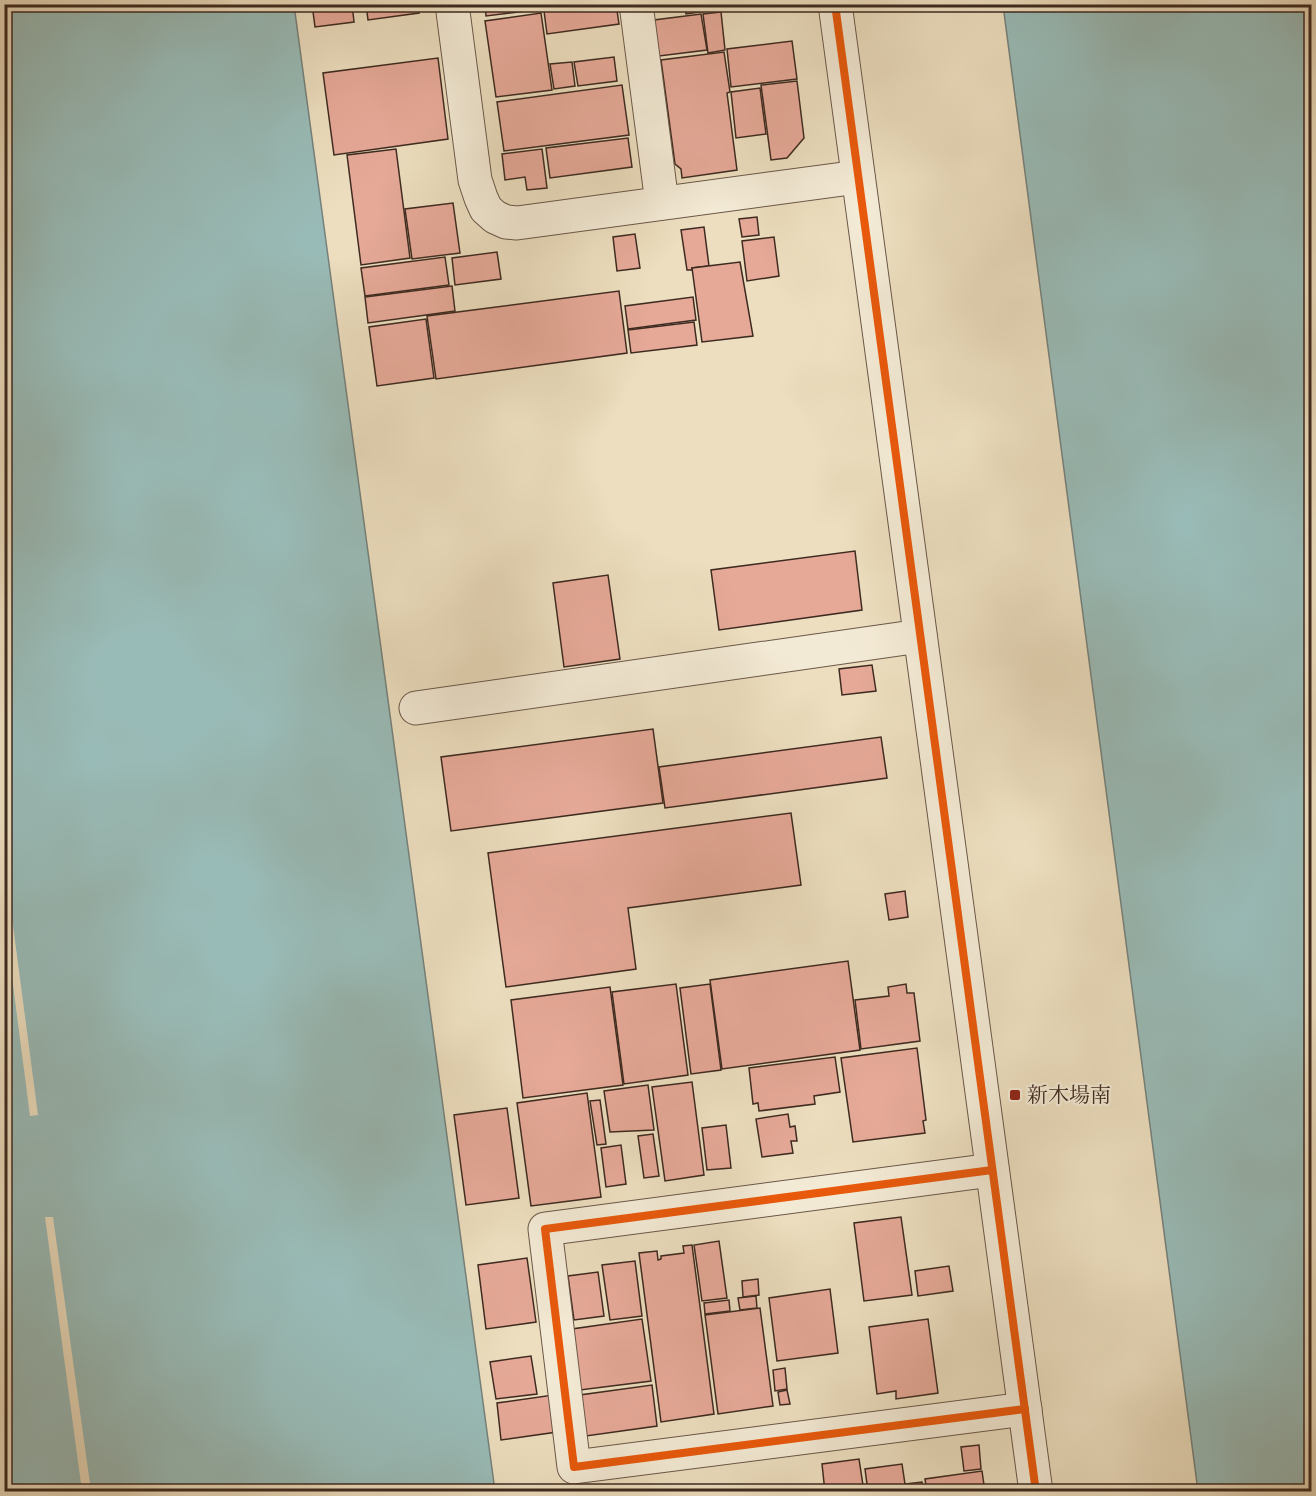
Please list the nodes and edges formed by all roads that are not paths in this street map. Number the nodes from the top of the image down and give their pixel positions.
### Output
1 (452, 4) edge
2 (636, 4) edge
3 (835, 4) edge
4 (858, 177) junction
5 (662, 203) junction
6 (920, 636) junction
7 (416, 708) dead end
8 (992, 1170) junction
9 (1025, 1409) junction
10 (1036, 1491) edge

1 - 5 street
2 - 5 street
3 - 4 street
4 - 5 street
4 - 6 street
6 - 7 street
6 - 8 street
8 - 9 street
8 - 9 street
9 - 10 street

